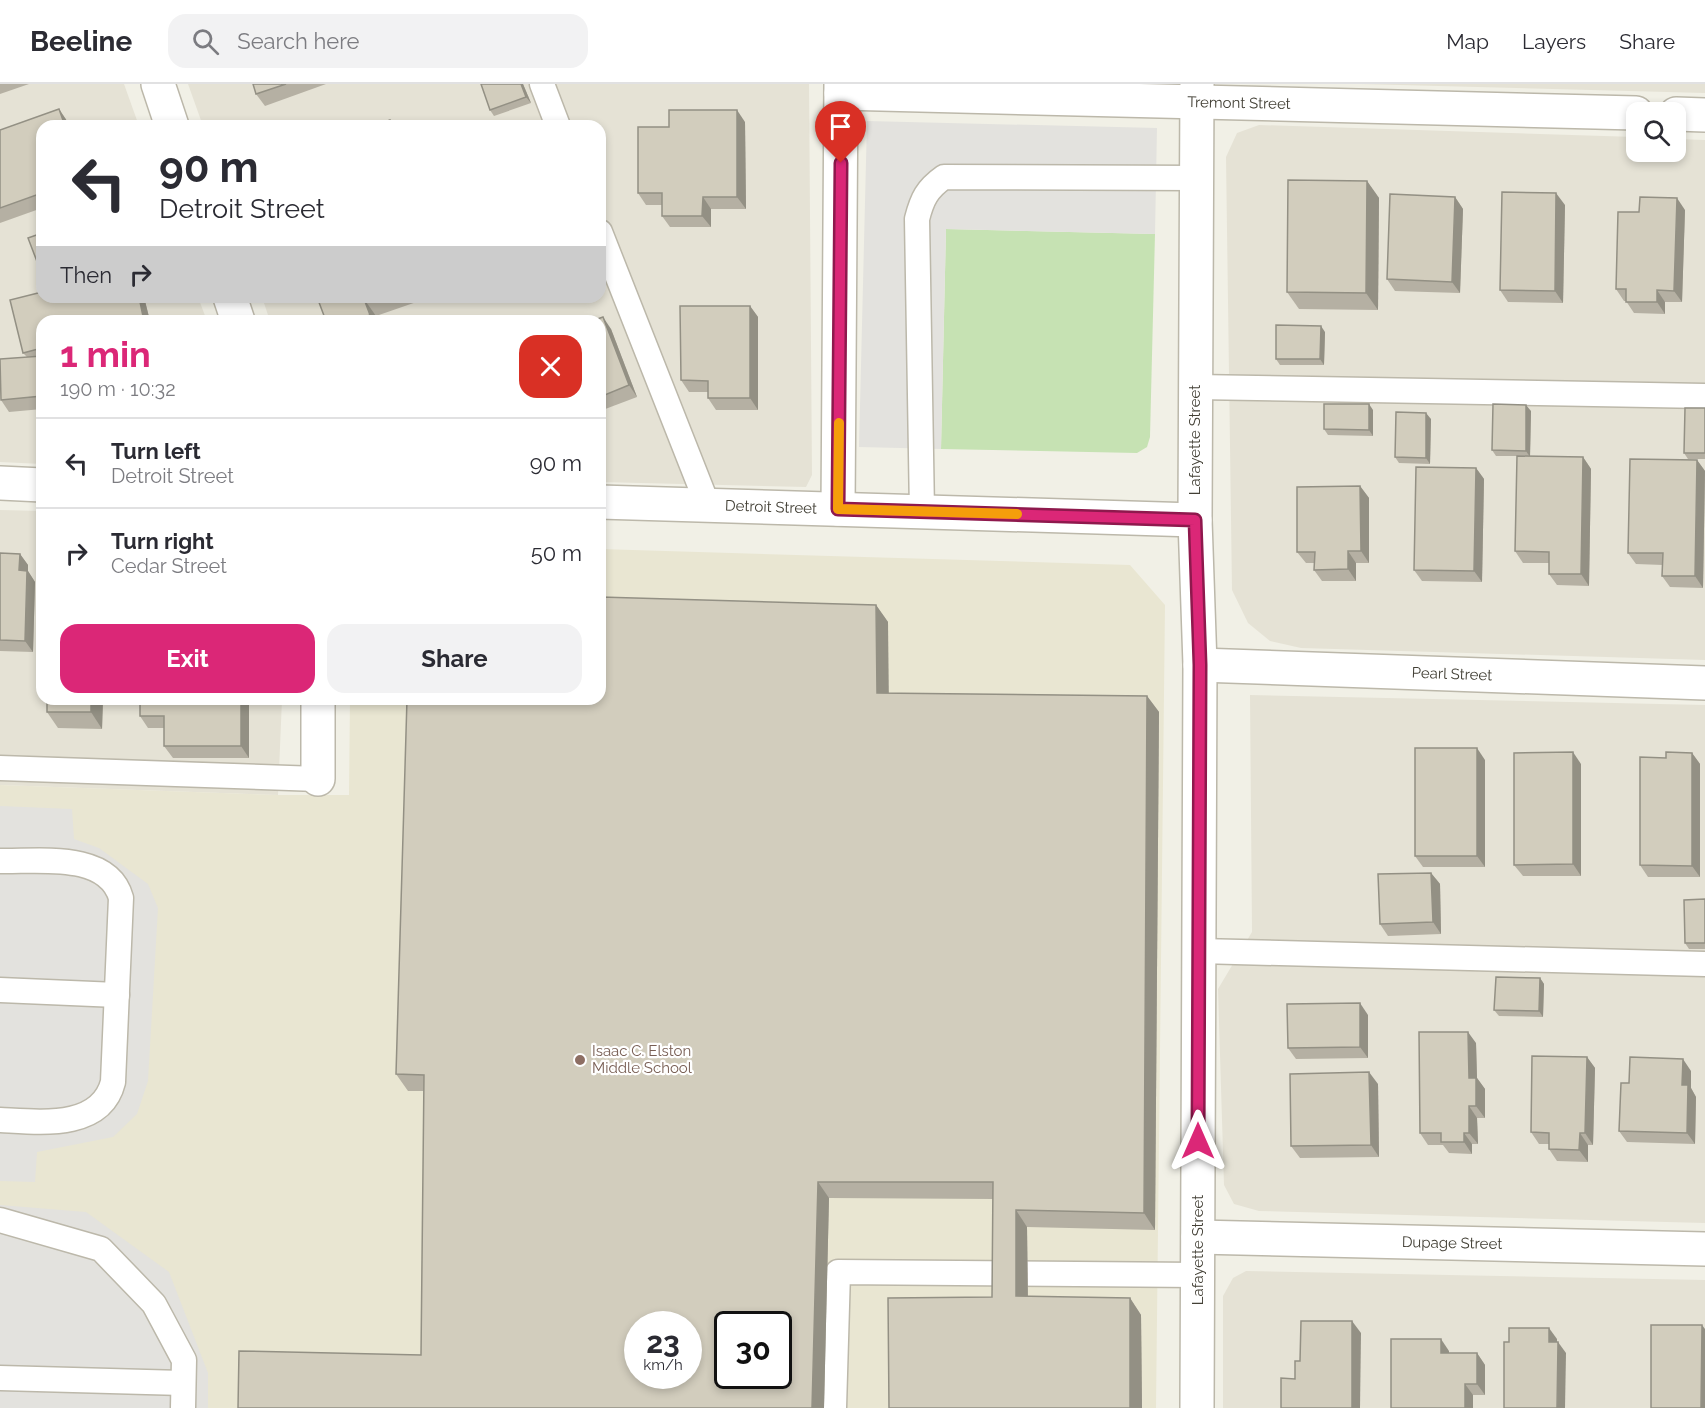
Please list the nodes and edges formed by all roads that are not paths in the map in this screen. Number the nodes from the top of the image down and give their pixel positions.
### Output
1 (158, 84) edge
2 (542, 84) edge
3 (841, 89) edge
4 (1197, 93) edge
5 (1626, 113) edge
6 (1686, 114) edge
7 (1705, 115) edge
8 (170, 120) edge
9 (556, 120) edge
10 (1197, 178) junction
11 (606, 247) edge
12 (1196, 387) junction
13 (1705, 396) edge
14 (0, 483) edge
15 (36, 485) edge
16 (606, 502) edge
17 (708, 506) junction
18 (838, 509) junction
19 (922, 512) junction
20 (1195, 520) junction
21 (1200, 665) junction
22 (1705, 683) edge
23 (318, 705) edge
24 (0, 768) edge
25 (318, 779) joint
26 (0, 861) edge
27 (1199, 951) junction
28 (1705, 964) edge
29 (0, 990) edge
30 (117, 995) junction
31 (0, 1120) edge
32 (0, 1220) edge
33 (1198, 1237) junction
34 (1705, 1249) edge
35 (1198, 1275) junction
36 (0, 1378) edge
37 (183, 1383) junction
38 (183, 1408) edge
39 (834, 1408) edge
40 (1197, 1408) edge

1 - 8 street
2 - 9 lane
3 - 4 street, Tremont Street
3 - 18 street
4 - 5 street, Tremont Street
4 - 10 street, Lafayette Street
6 - 7 street
10 - 12 street, Lafayette Street
10 - 19 lane
11 - 17 lane
12 - 13 lane
12 - 20 street, Lafayette Street
14 - 15 street
16 - 17 street, Detroit Street
17 - 18 street, Detroit Street
18 - 19 street, Detroit Street
19 - 20 street, Detroit Street
20 - 21 street, Lafayette Street
21 - 22 street, Pearl Street
21 - 27 street, Lafayette Street
23 - 25 street
24 - 25 lane
26 - 30 lane
27 - 28 lane
27 - 33 street, Lafayette Street
29 - 30 lane
30 - 31 lane
32 - 37 lane
33 - 34 street, Dupage Street
33 - 35 street, Lafayette Street
35 - 39 lane
35 - 40 street, Lafayette Street
36 - 37 lane
37 - 38 lane

